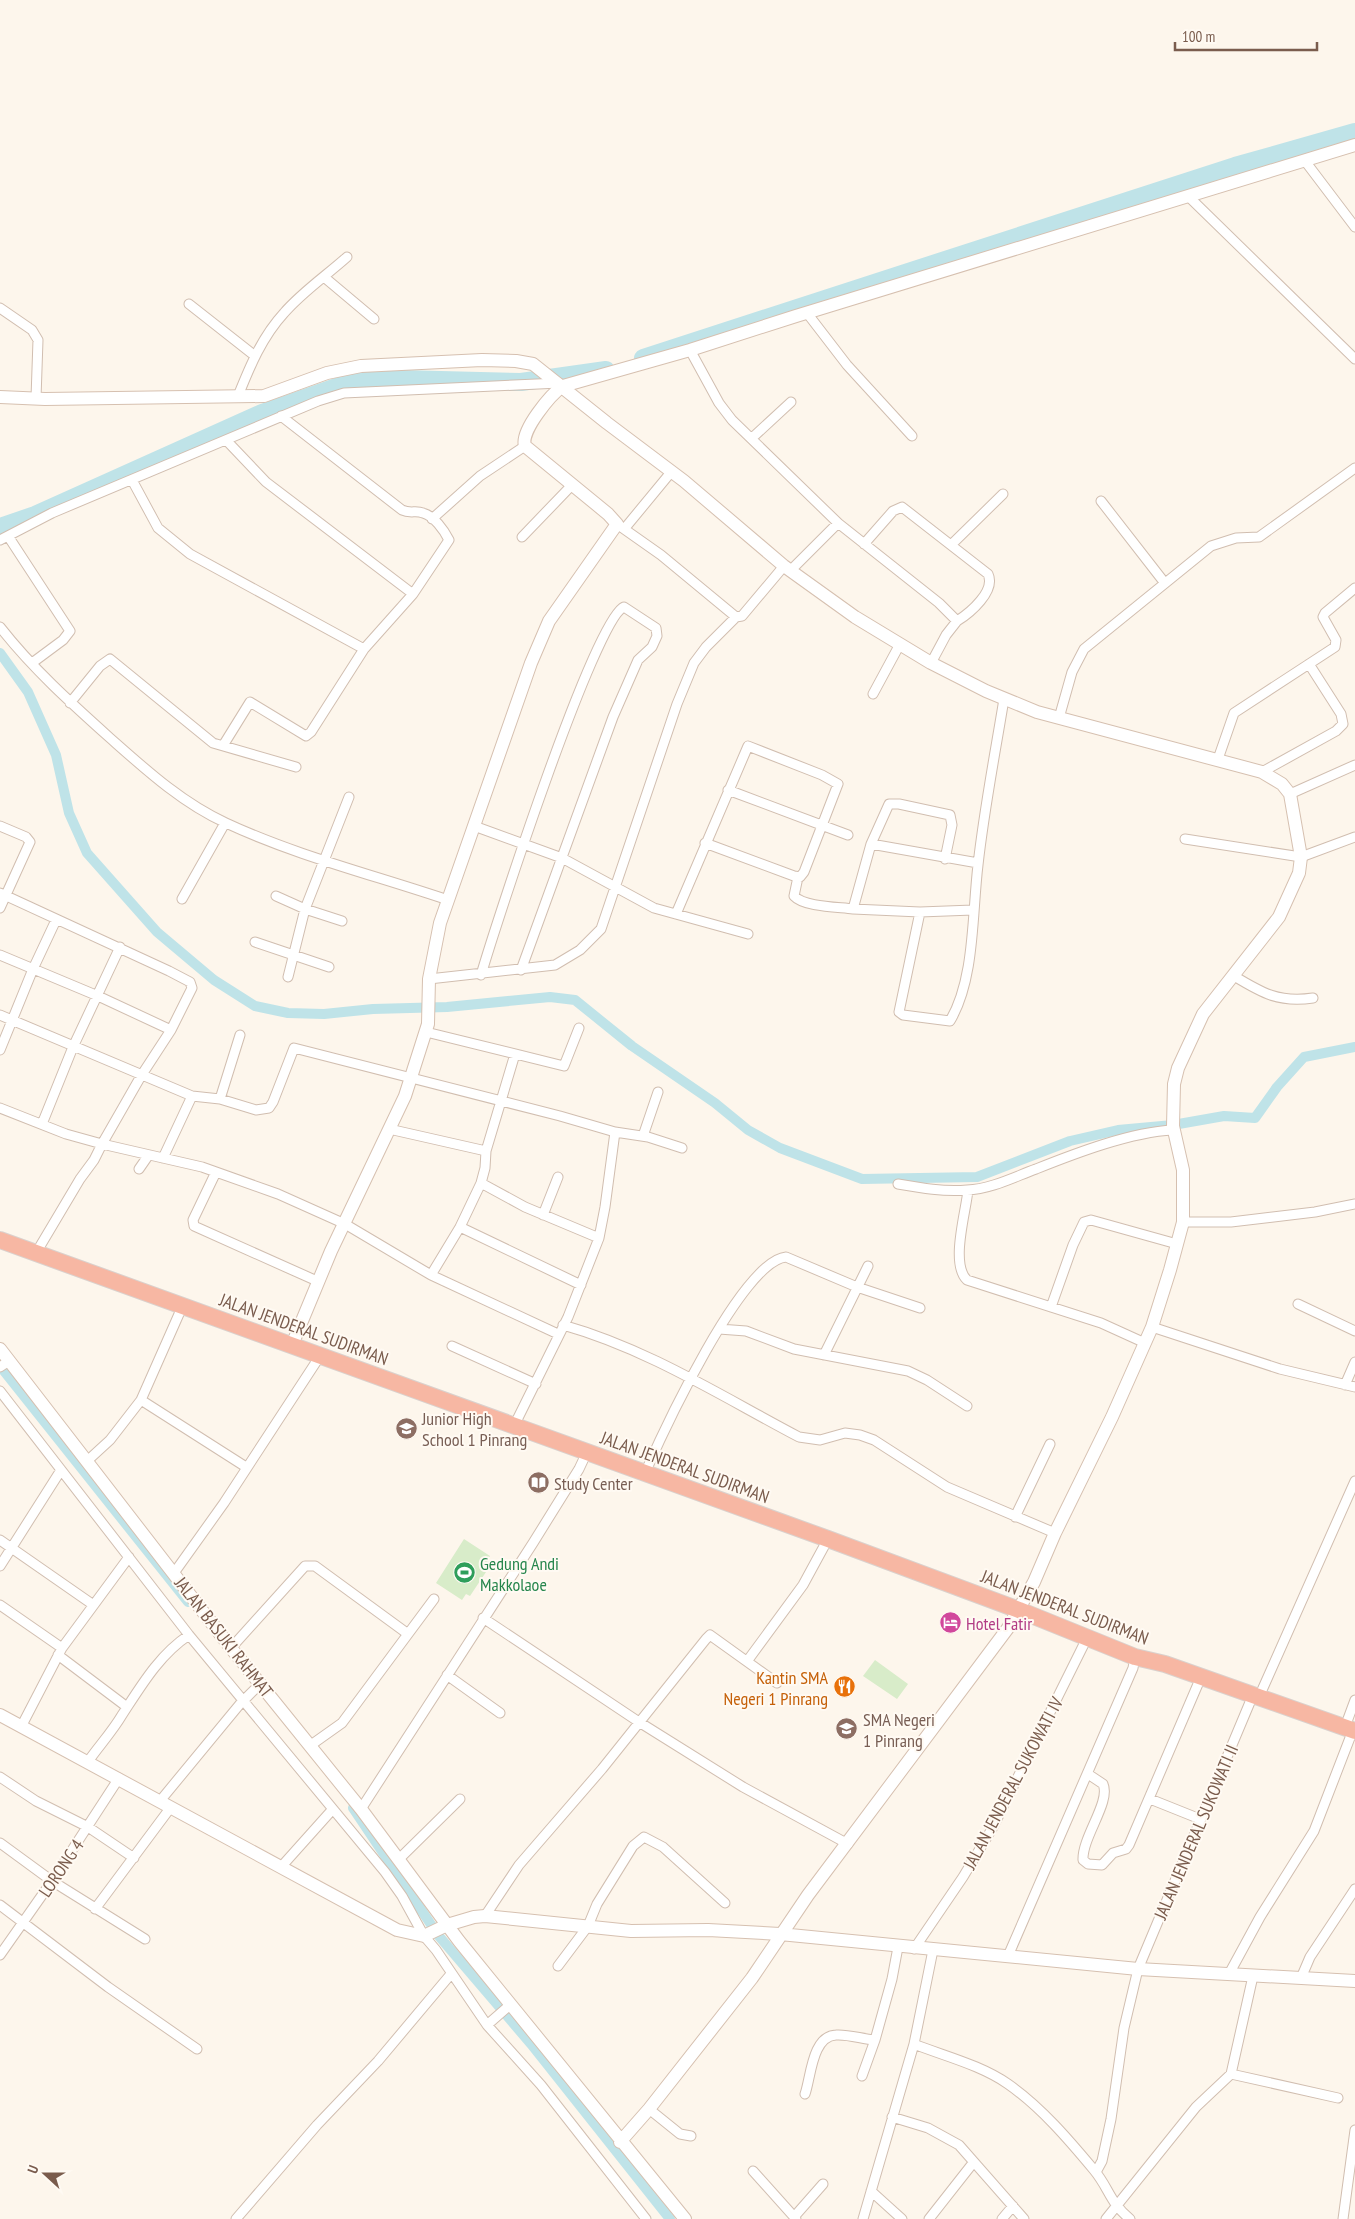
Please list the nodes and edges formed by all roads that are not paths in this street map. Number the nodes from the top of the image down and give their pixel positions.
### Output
1 (1355, 145) edge
2 (1309, 167) junction
3 (1192, 200) junction
4 (1355, 227) edge
5 (347, 257) dead end
6 (324, 277) junction
7 (189, 304) dead end
8 (0, 308) edge
9 (807, 312) junction
10 (374, 319) dead end
11 (690, 350) junction
12 (254, 356) junction
13 (1355, 359) edge
14 (558, 383) junction
15 (0, 396) edge
16 (238, 396) junction
17 (36, 398) junction
18 (791, 402) dead end
19 (281, 416) junction
20 (912, 436) dead end
21 (752, 438) junction
22 (226, 440) junction
23 (525, 446) junction
24 (1355, 468) edge
25 (672, 471) junction
26 (132, 480) junction
27 (572, 486) junction
28 (1003, 494) dead end
29 (1101, 501) dead end
30 (432, 519) junction
31 (838, 523) junction
32 (621, 526) junction
33 (522, 537) dead end
34 (4, 538) edge
35 (864, 544) junction
36 (951, 545) junction
37 (787, 569) junction
38 (1164, 582) junction
39 (1355, 588) edge
40 (413, 594) junction
41 (736, 617) junction
42 (957, 621) junction
43 (0, 627) edge
44 (900, 644) junction
45 (364, 649) junction
46 (931, 662) junction
47 (32, 663) junction
48 (1309, 664) junction
49 (874, 694) dead end
50 (1004, 699) junction
51 (70, 703) junction
52 (1059, 718) junction
53 (224, 744) junction
54 (1218, 759) junction
55 (1355, 765) edge
56 (296, 767) dead end
57 (1262, 772) junction
58 (728, 790) junction
59 (1290, 794) junction
60 (349, 797) dead end
61 (224, 822) junction
62 (0, 826) edge
63 (474, 826) junction
64 (821, 826) junction
65 (848, 835) dead end
66 (1355, 837) edge
67 (1185, 839) dead end
68 (705, 843) junction
69 (524, 844) junction
70 (871, 844) junction
71 (1301, 857) junction
72 (562, 858) junction
73 (945, 859) junction
74 (322, 861) junction
75 (978, 863) junction
76 (798, 877) junction
77 (616, 887) junction
78 (3, 894) edge
79 (276, 896) dead end
80 (182, 899) dead end
81 (448, 900) junction
82 (0, 908) edge
83 (305, 909) junction
84 (853, 909) junction
85 (973, 910) junction
86 (920, 912) junction
87 (676, 914) junction
88 (56, 920) junction
89 (342, 921) dead end
90 (748, 934) dead end
91 (255, 942) dead end
92 (120, 947) junction
93 (293, 954) junction
94 (0, 955) edge
95 (329, 967) dead end
96 (33, 968) junction
97 (521, 970) junction
98 (481, 974) junction
99 (1234, 976) junction
100 (288, 978) dead end
101 (429, 982) junction
102 (98, 996) junction
103 (1313, 998) dead end
104 (0, 1016) edge
105 (12, 1021) junction
106 (579, 1028) dead end
107 (171, 1030) junction
108 (426, 1032) junction
109 (240, 1036) dead end
110 (73, 1047) junction
111 (0, 1050) edge
112 (515, 1054) junction
113 (141, 1076) junction
114 (411, 1078) junction
115 (658, 1092) dead end
116 (192, 1096) junction
117 (220, 1099) junction
118 (500, 1100) junction
119 (0, 1108) edge
120 (42, 1124) junction
121 (390, 1129) junction
122 (1170, 1129) junction
123 (615, 1132) junction
124 (643, 1136) junction
125 (102, 1144) junction
126 (682, 1148) dead end
127 (486, 1151) junction
128 (148, 1156) junction
129 (163, 1158) junction
130 (139, 1169) dead end
131 (216, 1172) junction
132 (558, 1177) dead end
133 (481, 1183) junction
134 (898, 1184) dead end
135 (968, 1190) junction
136 (1355, 1204) edge
137 (543, 1215) junction
138 (1182, 1222) junction
139 (345, 1224) junction
140 (460, 1227) junction
141 (598, 1238) junction
142 (0, 1240) edge
143 (1177, 1244) junction
144 (36, 1253) junction
145 (868, 1266) dead end
146 (431, 1275) junction
147 (318, 1282) junction
148 (581, 1285) junction
149 (857, 1287) junction
150 (1298, 1304) dead end
151 (183, 1305) junction
152 (1051, 1307) junction
153 (920, 1308) dead end
154 (563, 1326) junction
155 (1152, 1327) junction
156 (719, 1329) junction
157 (1355, 1331) edge
158 (558, 1334) junction
159 (1145, 1343) junction
160 (292, 1345) junction
161 (452, 1346) dead end
162 (0, 1349) edge
163 (824, 1355) junction
164 (320, 1356) junction
165 (1355, 1362) edge
166 (4, 1364) edge
167 (692, 1379) junction
168 (536, 1384) junction
169 (1345, 1385) junction
170 (1355, 1387) edge
171 (0, 1391) edge
172 (141, 1400) junction
173 (967, 1406) dead end
174 (514, 1426) junction
175 (1050, 1444) dead end
176 (587, 1452) junction
177 (86, 1462) junction
178 (246, 1467) junction
179 (61, 1470) junction
180 (645, 1473) junction
181 (1355, 1481) edge
182 (1015, 1518) junction
183 (1054, 1533) junction
184 (828, 1539) junction
185 (0, 1540) edge
186 (11, 1546) junction
187 (130, 1557) junction
188 (0, 1566) edge
189 (174, 1573) junction
190 (434, 1598) dead end
191 (92, 1604) junction
192 (0, 1605) edge
193 (1019, 1610) junction
194 (484, 1618) junction
195 (408, 1634) junction
196 (189, 1635) junction
197 (1086, 1638) junction
198 (231, 1648) junction
199 (60, 1651) junction
200 (1135, 1657) junction
201 (748, 1660) junction
202 (447, 1675) junction
203 (1201, 1677) junction
204 (777, 1683) dead end
205 (259, 1685) junction
206 (1256, 1696) junction
207 (244, 1699) junction
208 (1355, 1700) edge
209 (127, 1708) junction
210 (500, 1712) dead end
211 (0, 1715) edge
212 (640, 1722) junction
213 (21, 1727) junction
214 (1351, 1730) edge
215 (311, 1745) junction
216 (87, 1763) junction
217 (1088, 1774) junction
218 (0, 1777) edge
219 (119, 1778) junction
220 (460, 1799) dead end
221 (1150, 1799) junction
222 (166, 1804) junction
223 (361, 1809) junction
224 (332, 1810) junction
225 (1200, 1819) junction
226 (88, 1827) junction
227 (0, 1843) edge
228 (848, 1844) junction
229 (134, 1858) junction
230 (398, 1860) junction
231 (281, 1867) junction
232 (52, 1881) junction
233 (1355, 1889) edge
234 (725, 1903) dead end
235 (0, 1904) edge
236 (95, 1909) junction
237 (485, 1916) junction
238 (23, 1923) junction
239 (588, 1926) junction
240 (434, 1931) junction
241 (780, 1934) junction
242 (145, 1939) dead end
243 (898, 1947) junction
244 (914, 1949) junction
245 (933, 1950) junction
246 (0, 1955) edge
247 (1008, 1956) junction
248 (558, 1966) dead end
249 (1138, 1969) junction
250 (451, 1974) junction
251 (1229, 1974) junction
252 (1254, 1976) junction
253 (1301, 1978) junction
254 (1355, 1981) edge
255 (507, 2008) junction
256 (490, 2023) junction
257 (875, 2040) junction
258 (914, 2044) junction
259 (197, 2049) dead end
260 (1230, 2074) junction
261 (862, 2076) dead end
262 (805, 2094) dead end
263 (1338, 2098) dead end
264 (650, 2109) junction
265 (892, 2117) junction
266 (1355, 2130) edge
267 (691, 2136) dead end
268 (620, 2142) junction
269 (973, 2162) junction
270 (753, 2171) dead end
271 (1096, 2172) junction
272 (823, 2184) dead end
273 (871, 2191) junction
274 (1014, 2206) junction
275 (1116, 2207) junction
276 (795, 2218) edge
277 (236, 2219) edge
278 (646, 2219) edge
279 (685, 2219) edge
280 (863, 2219) edge
281 (902, 2219) edge
282 (929, 2219) edge
283 (1002, 2219) edge
284 (1024, 2219) edge
285 (1106, 2219) edge
286 (1130, 2219) edge
287 (1343, 2219) edge

1 - 2 street
2 - 3 street
2 - 4 street
3 - 9 street
3 - 13 street
5 - 6 street
6 - 10 street
6 - 12 street
7 - 12 street
8 - 17 street
9 - 11 street
9 - 20 street
11 - 14 street
11 - 21 street
12 - 16 street
14 - 16 street
14 - 19 street
14 - 23 street
14 - 25 street
15 - 17 street
16 - 17 street
18 - 21 street
19 - 22 street
19 - 30 street
21 - 31 street
22 - 26 street
22 - 40 street
23 - 27 street
23 - 30 street
24 - 38 street
25 - 32 street
25 - 37 street
26 - 34 street
26 - 45 street
27 - 32 street
27 - 33 street
28 - 36 street
29 - 38 street
30 - 40 street
31 - 35 street
31 - 37 street
32 - 41 street
32 - 63 street
34 - 47 street
35 - 36 street
35 - 42 street
36 - 42 street
37 - 41 street
37 - 44 street
38 - 52 street
39 - 48 street
40 - 45 street
41 - 77 street
42 - 46 street
43 - 47 street
44 - 46 street
44 - 49 street
45 - 53 street
46 - 50 street
47 - 51 street
48 - 54 street
48 - 57 street
50 - 52 street
50 - 75 street
51 - 53 street
51 - 61 street
52 - 54 street
53 - 56 street
54 - 57 street
55 - 59 street
57 - 59 street
58 - 64 street
58 - 64 street
58 - 68 street
59 - 71 street
60 - 74 street
61 - 74 street
61 - 80 street
62 - 78 street
63 - 69 street
63 - 81 street
64 - 65 street
64 - 76 street
66 - 71 street
67 - 71 street
68 - 76 street
68 - 87 street
69 - 72 street
69 - 72 street
69 - 98 street
70 - 73 street
70 - 73 street
70 - 84 street
71 - 99 street
72 - 77 street
72 - 97 street
73 - 75 street
74 - 81 street
74 - 83 street
75 - 85 street
76 - 84 street
77 - 87 street
77 - 97 street
78 - 82 street
78 - 88 street
79 - 83 street
81 - 101 street
83 - 89 street
83 - 93 street
84 - 86 street
85 - 86 street
85 - 86 street
87 - 90 street
88 - 92 street
88 - 96 street
91 - 93 street
92 - 102 street
92 - 107 street
93 - 95 street
93 - 100 street
94 - 96 street
96 - 102 street
96 - 105 street
97 - 98 street
98 - 101 street
99 - 103 street
99 - 122 street
101 - 108 street
102 - 107 street
102 - 110 street
104 - 105 street
105 - 110 street
105 - 111 street
106 - 112 street
107 - 113 street
108 - 112 street
108 - 114 street
109 - 117 street
110 - 113 street
110 - 120 street
112 - 118 street
113 - 116 street
113 - 125 street
114 - 117 street
114 - 118 street
114 - 121 street
115 - 124 street
116 - 117 street
116 - 129 street
118 - 123 street
118 - 127 street
119 - 120 street
120 - 125 street
121 - 127 street
121 - 139 street
122 - 135 street
122 - 138 street
123 - 124 street
123 - 141 street
124 - 126 street
125 - 128 street
125 - 144 street
127 - 133 street
128 - 129 street
128 - 130 street
129 - 131 street
131 - 139 street
131 - 147 street
132 - 137 street
133 - 137 street
133 - 140 street
134 - 135 street
135 - 152 street
136 - 138 street
137 - 141 street
138 - 143 street
139 - 146 street
139 - 147 street
140 - 146 street
140 - 148 street
141 - 148 street
142 - 144 highway, JALAN JENDERAL SUDIRMAN
143 - 152 street
143 - 155 street
144 - 151 highway, JALAN JENDERAL SUDIRMAN
145 - 149 street
146 - 158 street
147 - 160 street
148 - 154 street
149 - 153 street
149 - 156 street
149 - 163 street
150 - 157 street
151 - 160 highway, JALAN JENDERAL SUDIRMAN
151 - 172 street
152 - 159 street
154 - 158 street
154 - 167 street
155 - 159 street
155 - 169 street
156 - 163 street
156 - 167 street
158 - 168 street
159 - 183 street
160 - 164 highway, JALAN JENDERAL SUDIRMAN
161 - 168 street
162 - 166 street, JALAN BASUKI RAHMAT
163 - 173 street
164 - 174 highway, JALAN JENDERAL SUDIRMAN
164 - 178 street
165 - 169 street
166 - 177 street, JALAN BASUKI RAHMAT
167 - 180 street
167 - 182 street
168 - 174 street
169 - 170 street
171 - 179 street
172 - 177 street
172 - 178 street
174 - 176 highway, JALAN JENDERAL SUDIRMAN
175 - 182 street
176 - 180 highway, JALAN JENDERAL SUDIRMAN
176 - 194 street
177 - 189 street, JALAN BASUKI RAHMAT
178 - 189 street
179 - 186 street
179 - 187 street
180 - 184 highway, JALAN JENDERAL SUDIRMAN
181 - 206 street, JALAN JENDERAL SUKOWATI II
182 - 183 street
183 - 193 street
184 - 193 highway, JALAN JENDERAL SUDIRMAN
184 - 201 street
185 - 186 street
186 - 188 street
186 - 191 street
187 - 191 street
187 - 196 street
189 - 198 street, JALAN BASUKI RAHMAT
190 - 195 street
191 - 199 street
192 - 199 street
193 - 197 highway, JALAN JENDERAL SUDIRMAN
193 - 228 street
194 - 202 street
194 - 212 street
195 - 198 street
195 - 215 street
196 - 207 street
196 - 209 street
197 - 200 highway, JALAN JENDERAL SUDIRMAN
197 - 244 street, JALAN JENDERAL SUKOWATI IV
198 - 205 street, JALAN BASUKI RAHMAT
199 - 209 street
199 - 213 street
200 - 203 highway, JALAN JENDERAL SUDIRMAN
200 - 217 street
201 - 204 street
201 - 212 street
202 - 210 street
202 - 223 street
203 - 206 highway, JALAN JENDERAL SUDIRMAN
203 - 221 street
205 - 207 street
205 - 215 street, JALAN BASUKI RAHMAT
206 - 214 highway, JALAN JENDERAL SUDIRMAN
206 - 225 street, JALAN JENDERAL SUKOWATI II
207 - 222 street
207 - 224 street
208 - 214 street
209 - 216 street
211 - 213 street
212 - 228 street
212 - 237 street
213 - 216 street
214 - 251 street
215 - 223 street, JALAN BASUKI RAHMAT
216 - 219 street
217 - 221 street
217 - 247 street
218 - 226 street
219 - 222 street
219 - 226 street, LORONG 4
220 - 230 street
221 - 225 street
222 - 229 street
222 - 231 street
223 - 230 street, JALAN BASUKI RAHMAT
224 - 231 street
224 - 240 street
225 - 249 street, JALAN JENDERAL SUKOWATI II
226 - 229 street
226 - 232 street, LORONG 4
227 - 232 street
228 - 241 street
229 - 236 street
230 - 240 street, JALAN BASUKI RAHMAT
231 - 240 street
232 - 236 street
232 - 238 street, LORONG 4
233 - 253 street
234 - 239 street
235 - 238 street
236 - 242 street
237 - 239 street
237 - 240 street
238 - 246 street, LORONG 4
238 - 259 street
239 - 241 street
239 - 248 street
240 - 250 street
240 - 255 street, JALAN BASUKI RAHMAT
241 - 243 street
241 - 264 street
243 - 244 street
243 - 257 street
244 - 245 street
245 - 247 street
245 - 258 street
247 - 249 street
249 - 251 street
249 - 271 street, JALAN JENDERAL SUKOWATI II
250 - 256 street
250 - 277 street
251 - 252 street
252 - 253 street
252 - 260 street
253 - 254 street
255 - 256 street
255 - 268 street, JALAN BASUKI RAHMAT
256 - 278 street
257 - 261 street
257 - 262 street
258 - 265 street
258 - 271 street
260 - 263 street
260 - 275 street
264 - 267 street
264 - 268 street
265 - 269 street
265 - 273 street
266 - 287 street
268 - 279 street, JALAN BASUKI RAHMAT
269 - 274 street
269 - 282 street
270 - 276 street
271 - 275 street
272 - 276 street
273 - 280 street
273 - 281 street
274 - 283 street
274 - 284 street
275 - 285 street
275 - 286 street

